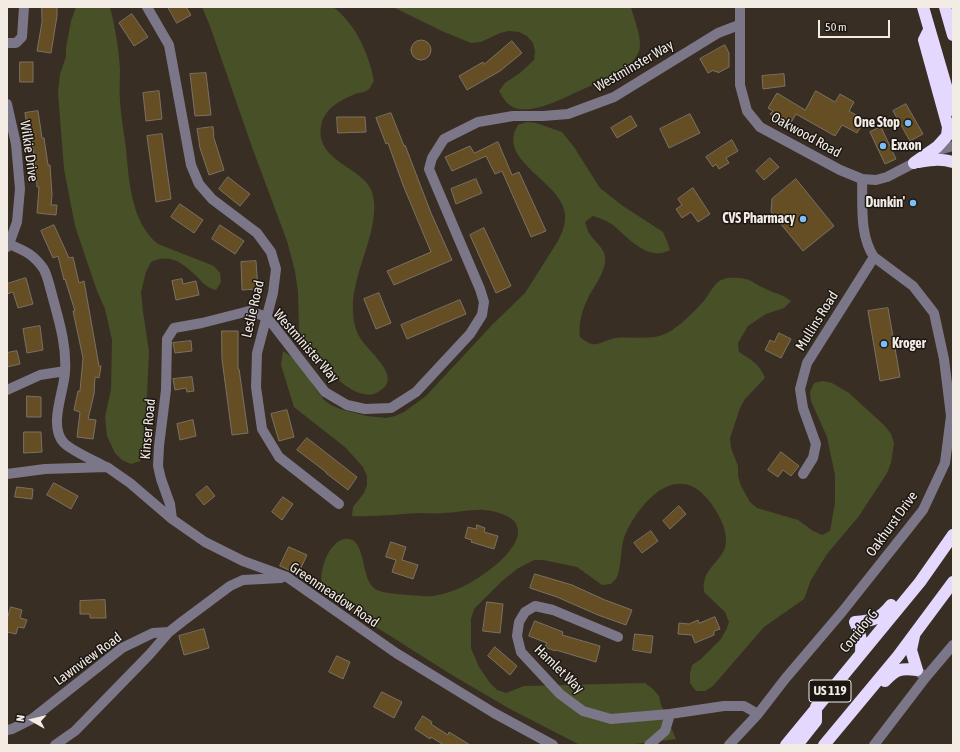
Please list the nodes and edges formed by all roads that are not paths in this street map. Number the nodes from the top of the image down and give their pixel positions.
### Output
1 (24, 7) edge
2 (147, 7) edge
3 (740, 7) edge
4 (923, 7) edge
5 (945, 7) edge
6 (739, 25) junction
7 (929, 30) junction
8 (953, 35) edge
9 (7, 43) edge
10 (953, 88) edge
11 (7, 104) edge
12 (953, 110) edge
13 (953, 146) edge
14 (953, 162) edge
15 (914, 163) junction
16 (862, 180) junction
17 (8, 245) edge
18 (874, 257) junction
19 (480, 289) joint
20 (267, 317) junction
21 (167, 339) joint
22 (66, 371) junction
23 (7, 390) edge
24 (107, 467) junction
25 (7, 474) edge
26 (803, 474) dead end
27 (339, 504) dead end
28 (172, 519) junction
29 (953, 525) edge
30 (953, 535) edge
31 (288, 578) junction
32 (953, 582) edge
33 (842, 612) junction
34 (854, 622) junction
35 (169, 632) junction
36 (914, 635) junction
37 (618, 637) dead end
38 (953, 645) edge
39 (861, 652) junction
40 (922, 674) junction
41 (816, 707) junction
42 (670, 714) junction
43 (758, 714) junction
44 (7, 730) edge
45 (55, 745) edge
46 (553, 745) edge
47 (649, 745) edge
48 (729, 745) edge
49 (786, 745) edge
50 (798, 745) edge
51 (824, 745) edge
52 (829, 745) edge
53 (874, 745) edge

1 - 9 street
2 - 20 street, Leslie Road
3 - 6 street, Oakwood Road
4 - 7 highway
5 - 8 highway
6 - 16 street, Oakwood Road
6 - 19 street, Westminster Way
7 - 10 highway
7 - 12 highway
7 - 15 highway
11 - 17 street, Wilkie Drive
13 - 15 street, Oakwood Road
14 - 15 highway
15 - 16 street, Oakwood Road
16 - 18 street, Oakhurst Drive
17 - 22 street, Greenmeadow Road
18 - 26 street, Mullins Road
18 - 33 street, Oakhurst Drive
19 - 20 street, Westminister Way
20 - 21 street, Westminister Way
20 - 27 street, Leslie Road
21 - 28 street, Kinser Road
22 - 23 street
22 - 24 street, Greenmeadow Road
24 - 25 street
24 - 28 street, Greenmeadow Road
28 - 31 street, Greenmeadow Road
29 - 34 highway
30 - 39 highway, Corridor G / US 119
31 - 35 street, Lawnview Road
31 - 46 street, Greenmeadow Road
32 - 36 highway, US 119
33 - 34 street
33 - 43 street, Oakhurst Drive
34 - 39 highway
35 - 44 street, Lawnview Road
35 - 45 street, Lawnview Road
36 - 40 highway
36 - 51 highway, US 119
37 - 42 street, Hamlet Way
38 - 40 street
39 - 41 highway, Corridor G / US 119
40 - 52 highway
40 - 53 street
41 - 49 highway, Corridor G / US 119
41 - 50 highway
42 - 43 street, Hamlet Way
42 - 47 street
43 - 48 street, Oakhurst Drive

